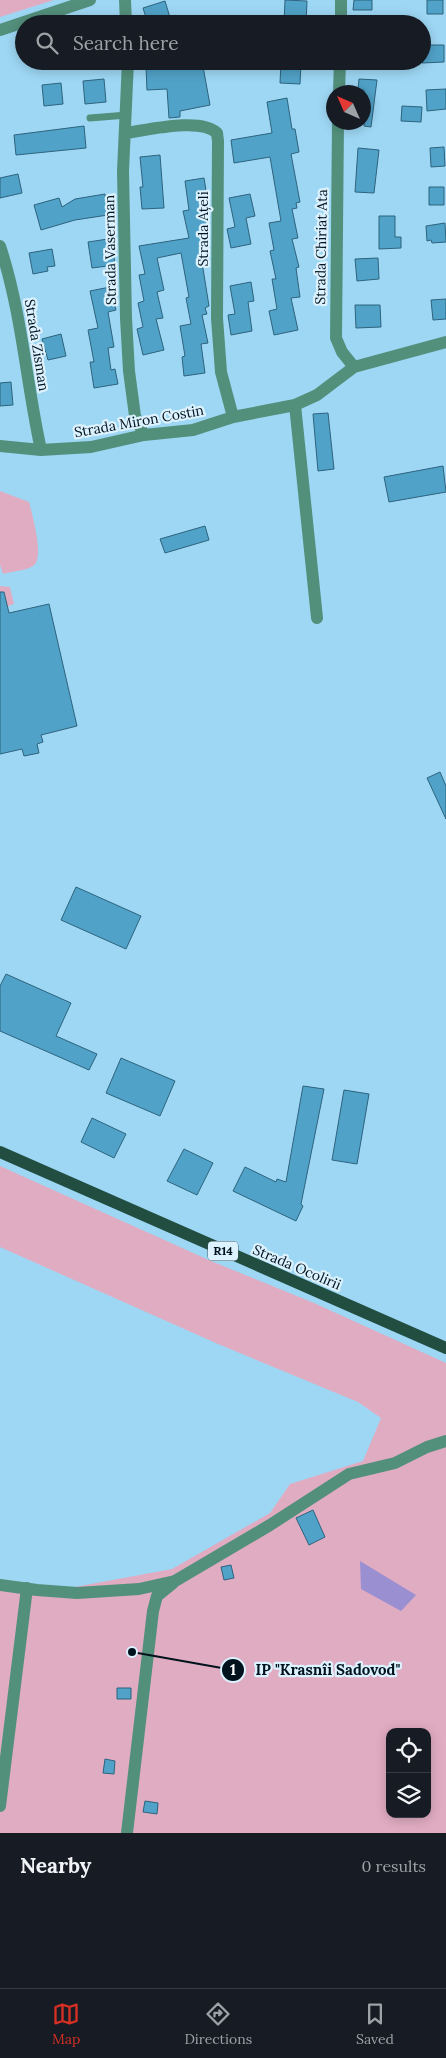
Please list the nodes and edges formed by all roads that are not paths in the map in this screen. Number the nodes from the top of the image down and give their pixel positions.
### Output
1 (90, 0) edge
2 (125, 0) edge
3 (341, 0) edge
4 (45, 15) edge
5 (126, 15) edge
6 (340, 15) edge
7 (15, 25) edge
8 (0, 30) edge
9 (128, 70) edge
10 (340, 70) edge
11 (339, 85) edge
12 (127, 115) junction
13 (90, 118) dead end
14 (338, 130) edge
15 (126, 133) junction
16 (0, 246) edge
17 (446, 342) edge
18 (354, 367) junction
19 (295, 405) junction
20 (233, 417) junction
21 (144, 435) junction
22 (0, 446) edge
23 (41, 450) junction
24 (318, 618) dead end
25 (0, 1152) edge
26 (446, 1348) edge
27 (446, 1441) edge
28 (175, 1581) junction
29 (0, 1585) edge
30 (27, 1588) junction
31 (0, 1806) edge
32 (126, 1833) edge

1 - 4 street
2 - 5 street
3 - 6 street
7 - 8 street
9 - 12 street, Strada Vaserman
10 - 11 street
12 - 13 lane
12 - 15 street, Strada Vaserman
14 - 18 street, Strada Chiriat Ata
15 - 20 street, Strada Ațeli
15 - 21 street, Strada Vaserman
16 - 23 street, Strada Zisman
17 - 18 street, Strada Miron Costin
18 - 19 street, Strada Miron Costin
19 - 20 street, Strada Miron Costin
19 - 24 street
20 - 21 street, Strada Miron Costin
21 - 23 street, Strada Miron Costin
22 - 23 street, Strada Miron Costin
25 - 26 main road, Strada Ocolirii / R14
27 - 28 street
28 - 30 street
28 - 32 street
29 - 30 street
30 - 31 street

